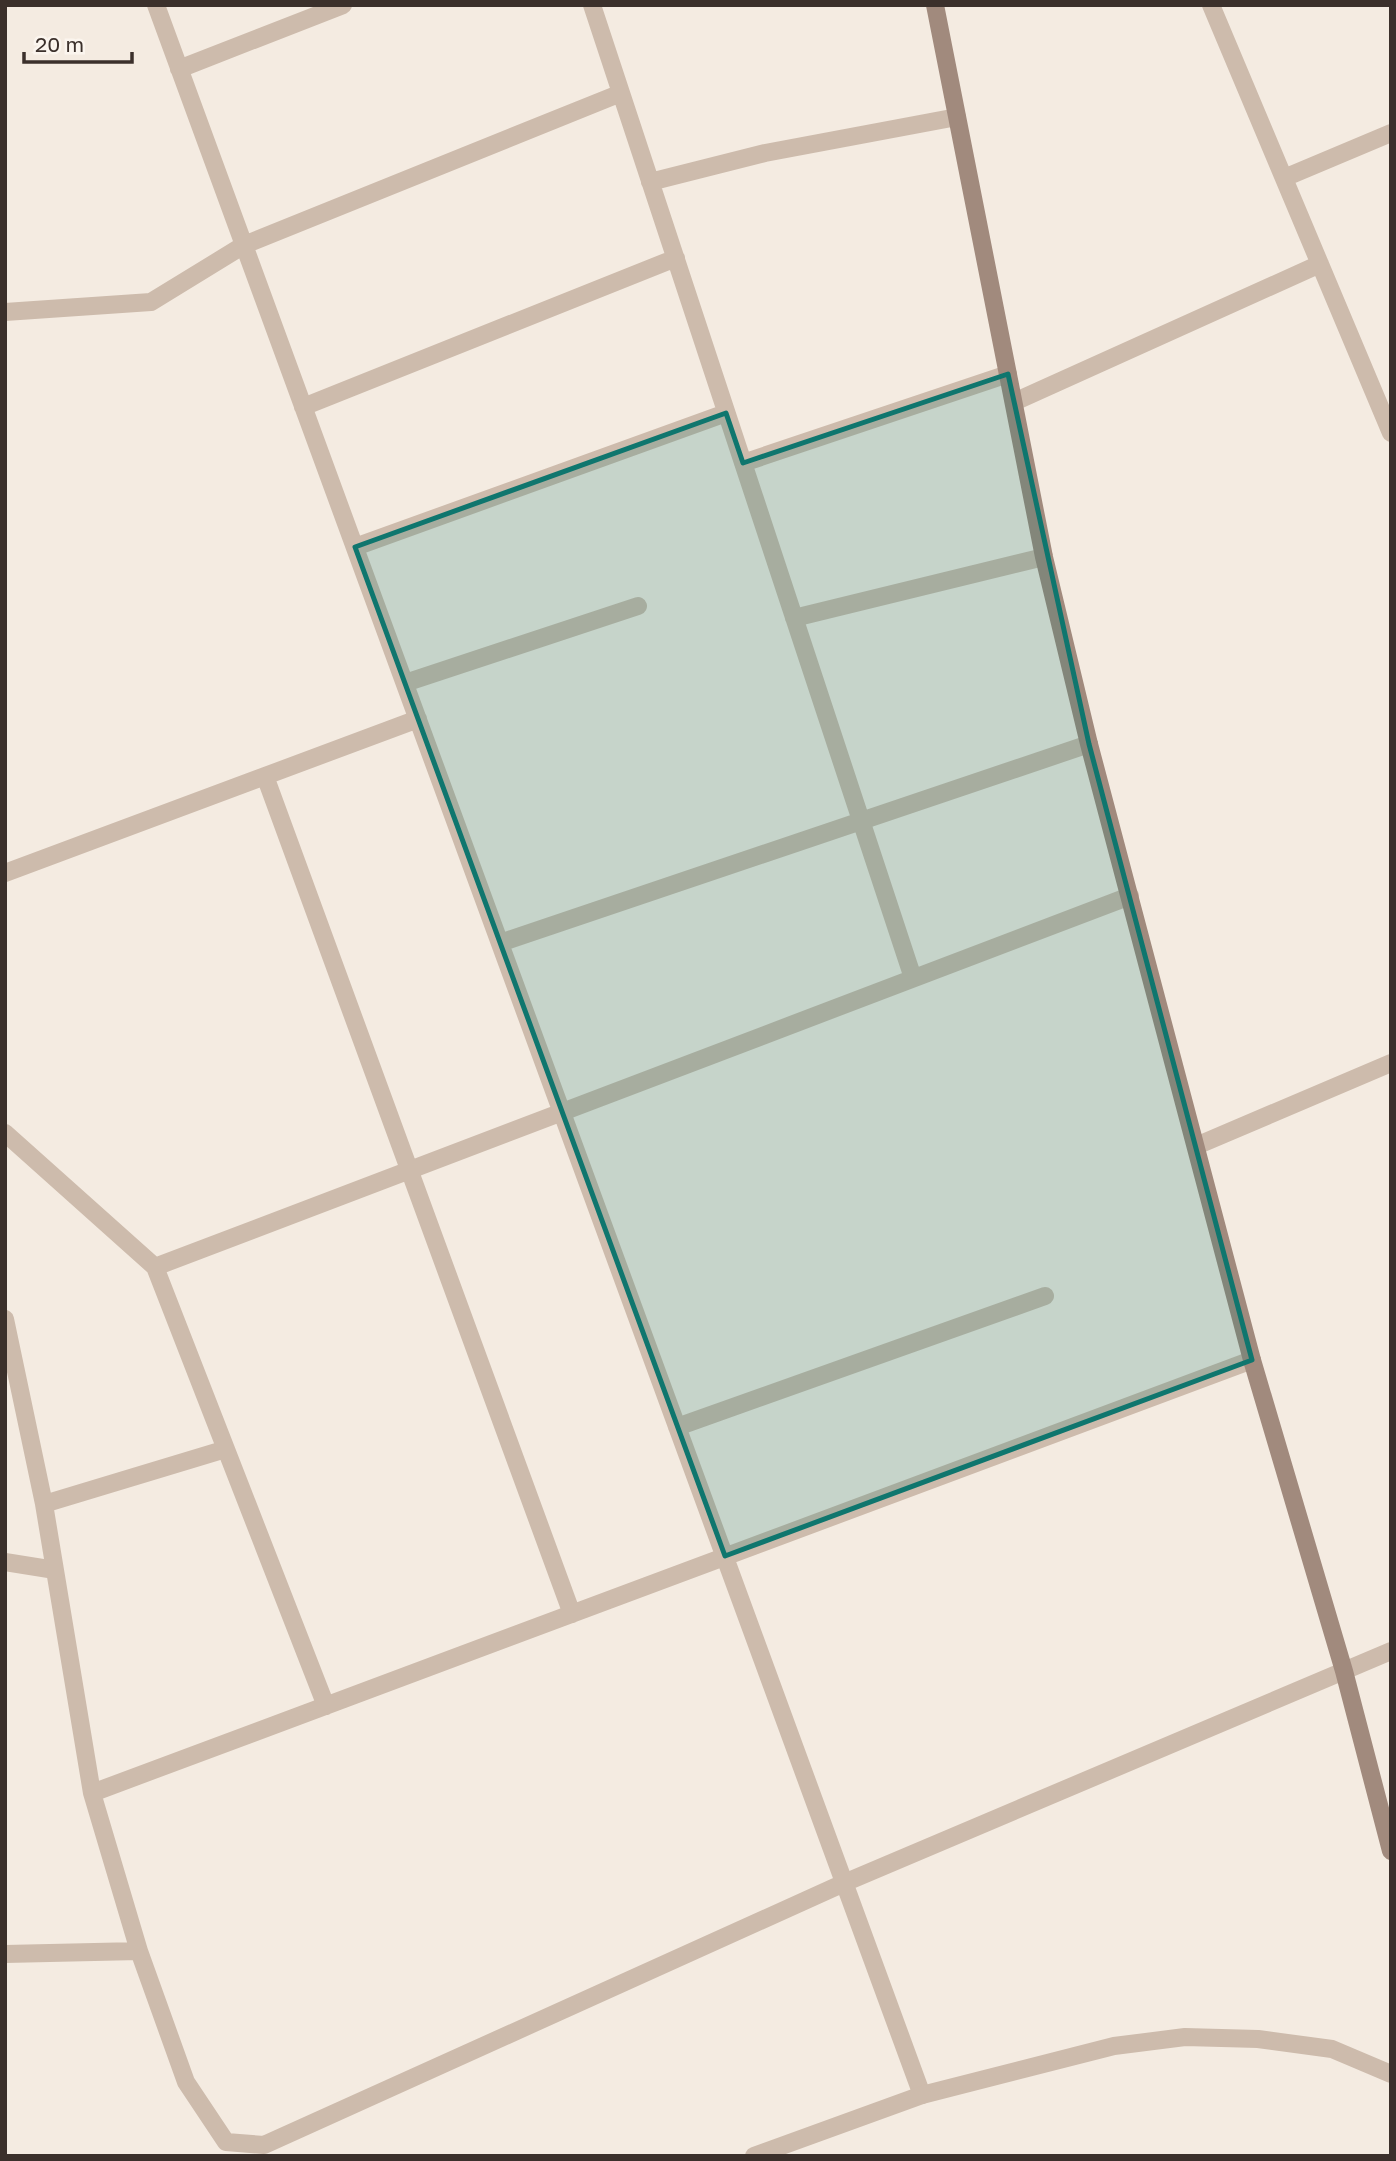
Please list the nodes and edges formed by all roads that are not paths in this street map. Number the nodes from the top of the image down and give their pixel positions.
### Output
1 (156, 5) edge
2 (343, 5) edge
3 (592, 5) edge
4 (935, 5) edge
5 (1211, 5) edge
6 (179, 69) junction
7 (621, 93) junction
8 (957, 117) junction
9 (1391, 133) edge
10 (1284, 178) junction
11 (650, 182) junction
12 (244, 245) junction
13 (676, 258) junction
14 (1320, 264) junction
15 (5, 312) edge
16 (1008, 374) junction
17 (1383, 392) edge
18 (1014, 402) junction
19 (303, 407) junction
20 (726, 413) junction
21 (1391, 433) edge
22 (743, 463) junction
23 (355, 547) junction
24 (1044, 557) junction
25 (638, 606) dead end
26 (794, 618) junction
27 (404, 683) junction
28 (418, 719) junction
29 (1089, 744) junction
30 (265, 776) junction
31 (862, 821) junction
32 (5, 873) edge
33 (1130, 896) junction
34 (500, 943) junction
35 (913, 978) junction
36 (1391, 1063) edge
37 (562, 1112) junction
38 (5, 1133) edge
39 (1196, 1146) junction
40 (410, 1170) junction
41 (155, 1267) junction
42 (1045, 1297) dead end
43 (5, 1319) edge
44 (1252, 1360) junction
45 (677, 1427) junction
46 (226, 1450) junction
47 (44, 1504) junction
48 (724, 1556) junction
49 (5, 1562) edge
50 (55, 1570) junction
51 (572, 1614) junction
52 (1391, 1651) edge
53 (1344, 1671) junction
54 (326, 1706) junction
55 (92, 1793) junction
56 (1391, 1851) edge
57 (845, 1883) junction
58 (139, 1951) junction
59 (5, 1954) edge
60 (1391, 2074) edge
61 (922, 2095) junction
62 (266, 2151) edge
63 (754, 2156) edge

1 - 6 street
2 - 6 street
3 - 7 street
4 - 8 main road
5 - 10 street
6 - 12 street
7 - 11 street
7 - 12 street
8 - 11 street
8 - 16 main road
9 - 10 street
10 - 14 street
11 - 13 street
12 - 15 street
12 - 19 street
13 - 19 street
13 - 20 street
14 - 17 street
14 - 18 street
16 - 18 main road
16 - 22 street
17 - 21 street
18 - 24 main road
19 - 23 street
20 - 22 street
20 - 23 street
22 - 26 street
23 - 27 street
24 - 26 street
24 - 29 main road
25 - 27 street
26 - 31 street
27 - 28 street
28 - 30 street
28 - 34 street
29 - 31 street
29 - 33 main road
30 - 32 street
30 - 40 street
31 - 34 street
31 - 35 street
33 - 35 street
33 - 39 main road
34 - 37 street
35 - 37 street
36 - 39 street
37 - 40 street
37 - 45 street
38 - 41 street
39 - 44 main road
40 - 41 street
40 - 51 street
41 - 46 street
42 - 45 street
43 - 47 street
44 - 48 street
44 - 53 main road
45 - 48 street
46 - 47 street
46 - 54 street
47 - 50 street
48 - 51 street
48 - 57 street
49 - 50 street
50 - 55 street
51 - 54 street
52 - 53 street
53 - 56 main road
53 - 57 street
54 - 55 street
55 - 58 street
57 - 61 street
57 - 62 street
58 - 59 street
58 - 62 street
60 - 61 street
61 - 63 street

